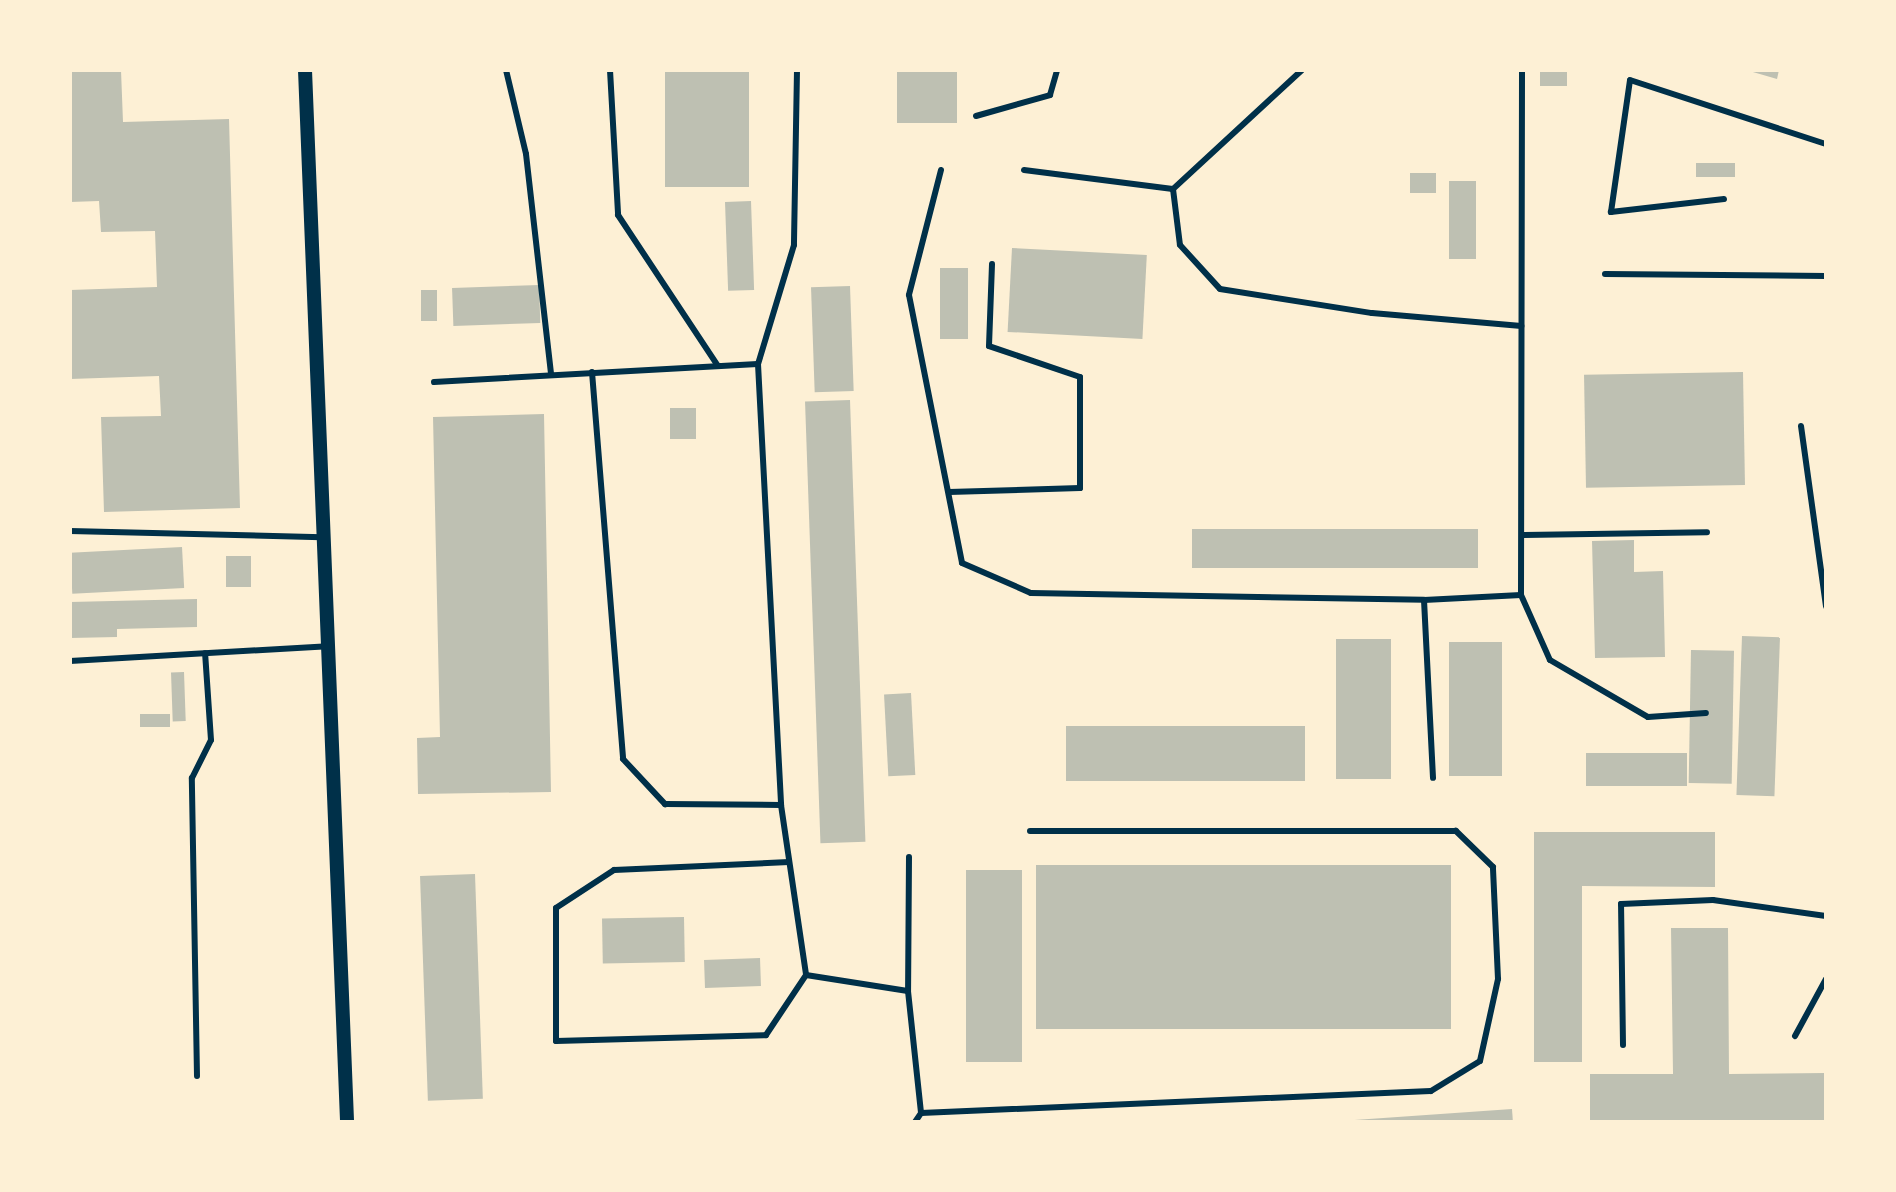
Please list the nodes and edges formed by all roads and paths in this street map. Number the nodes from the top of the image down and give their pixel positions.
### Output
1 (305, 70) edge
2 (506, 70) edge
3 (610, 70) edge
4 (797, 70) edge
5 (1057, 70) edge
6 (1302, 70) edge
7 (1522, 70) edge
8 (976, 116) dead end
9 (1826, 144) edge
10 (941, 170) dead end
11 (1024, 170) dead end
12 (1173, 189) junction
13 (1724, 199) dead end
14 (992, 264) dead end
15 (1605, 274) dead end
16 (1826, 276) edge
17 (1521, 326) junction
18 (758, 364) junction
19 (718, 366) junction
20 (592, 372) junction
21 (551, 374) junction
22 (434, 382) dead end
23 (1801, 426) dead end
24 (949, 492) junction
25 (70, 531) edge
26 (1707, 532) dead end
27 (1524, 535) junction
28 (324, 537) junction
29 (1521, 595) junction
30 (1424, 600) junction
31 (1826, 606) edge
32 (328, 646) junction
33 (205, 653) junction
34 (70, 661) edge
35 (1706, 713) dead end
36 (1433, 778) dead end
37 (781, 805) junction
38 (1030, 831) dead end
39 (909, 857) dead end
40 (789, 862) junction
41 (1826, 916) edge
42 (806, 975) junction
43 (1826, 979) edge
44 (908, 991) junction
45 (1795, 1036) dead end
46 (1623, 1045) dead end
47 (197, 1076) dead end
48 (921, 1113) junction
49 (347, 1122) edge
50 (915, 1122) edge

1 - 28 street
2 - 21 lane
3 - 19 lane
4 - 18 lane
5 - 8 lane
6 - 12 lane
7 - 17 lane
9 - 13 lane
10 - 24 lane
11 - 12 lane
12 - 17 lane
14 - 24 lane
15 - 16 lane
17 - 27 lane
18 - 19 lane
18 - 37 lane
19 - 20 lane
20 - 21 lane
20 - 37 lane
21 - 22 lane
23 - 31 lane
24 - 30 lane
25 - 28 lane
26 - 27 lane
27 - 29 lane
28 - 32 street
29 - 30 lane
29 - 35 lane
30 - 36 lane
32 - 33 lane
32 - 49 street
33 - 34 lane
33 - 47 lane
37 - 40 lane
38 - 48 lane
39 - 44 lane
40 - 42 lane
40 - 42 lane
41 - 46 lane
42 - 44 lane
43 - 45 lane
44 - 48 lane
48 - 50 lane

